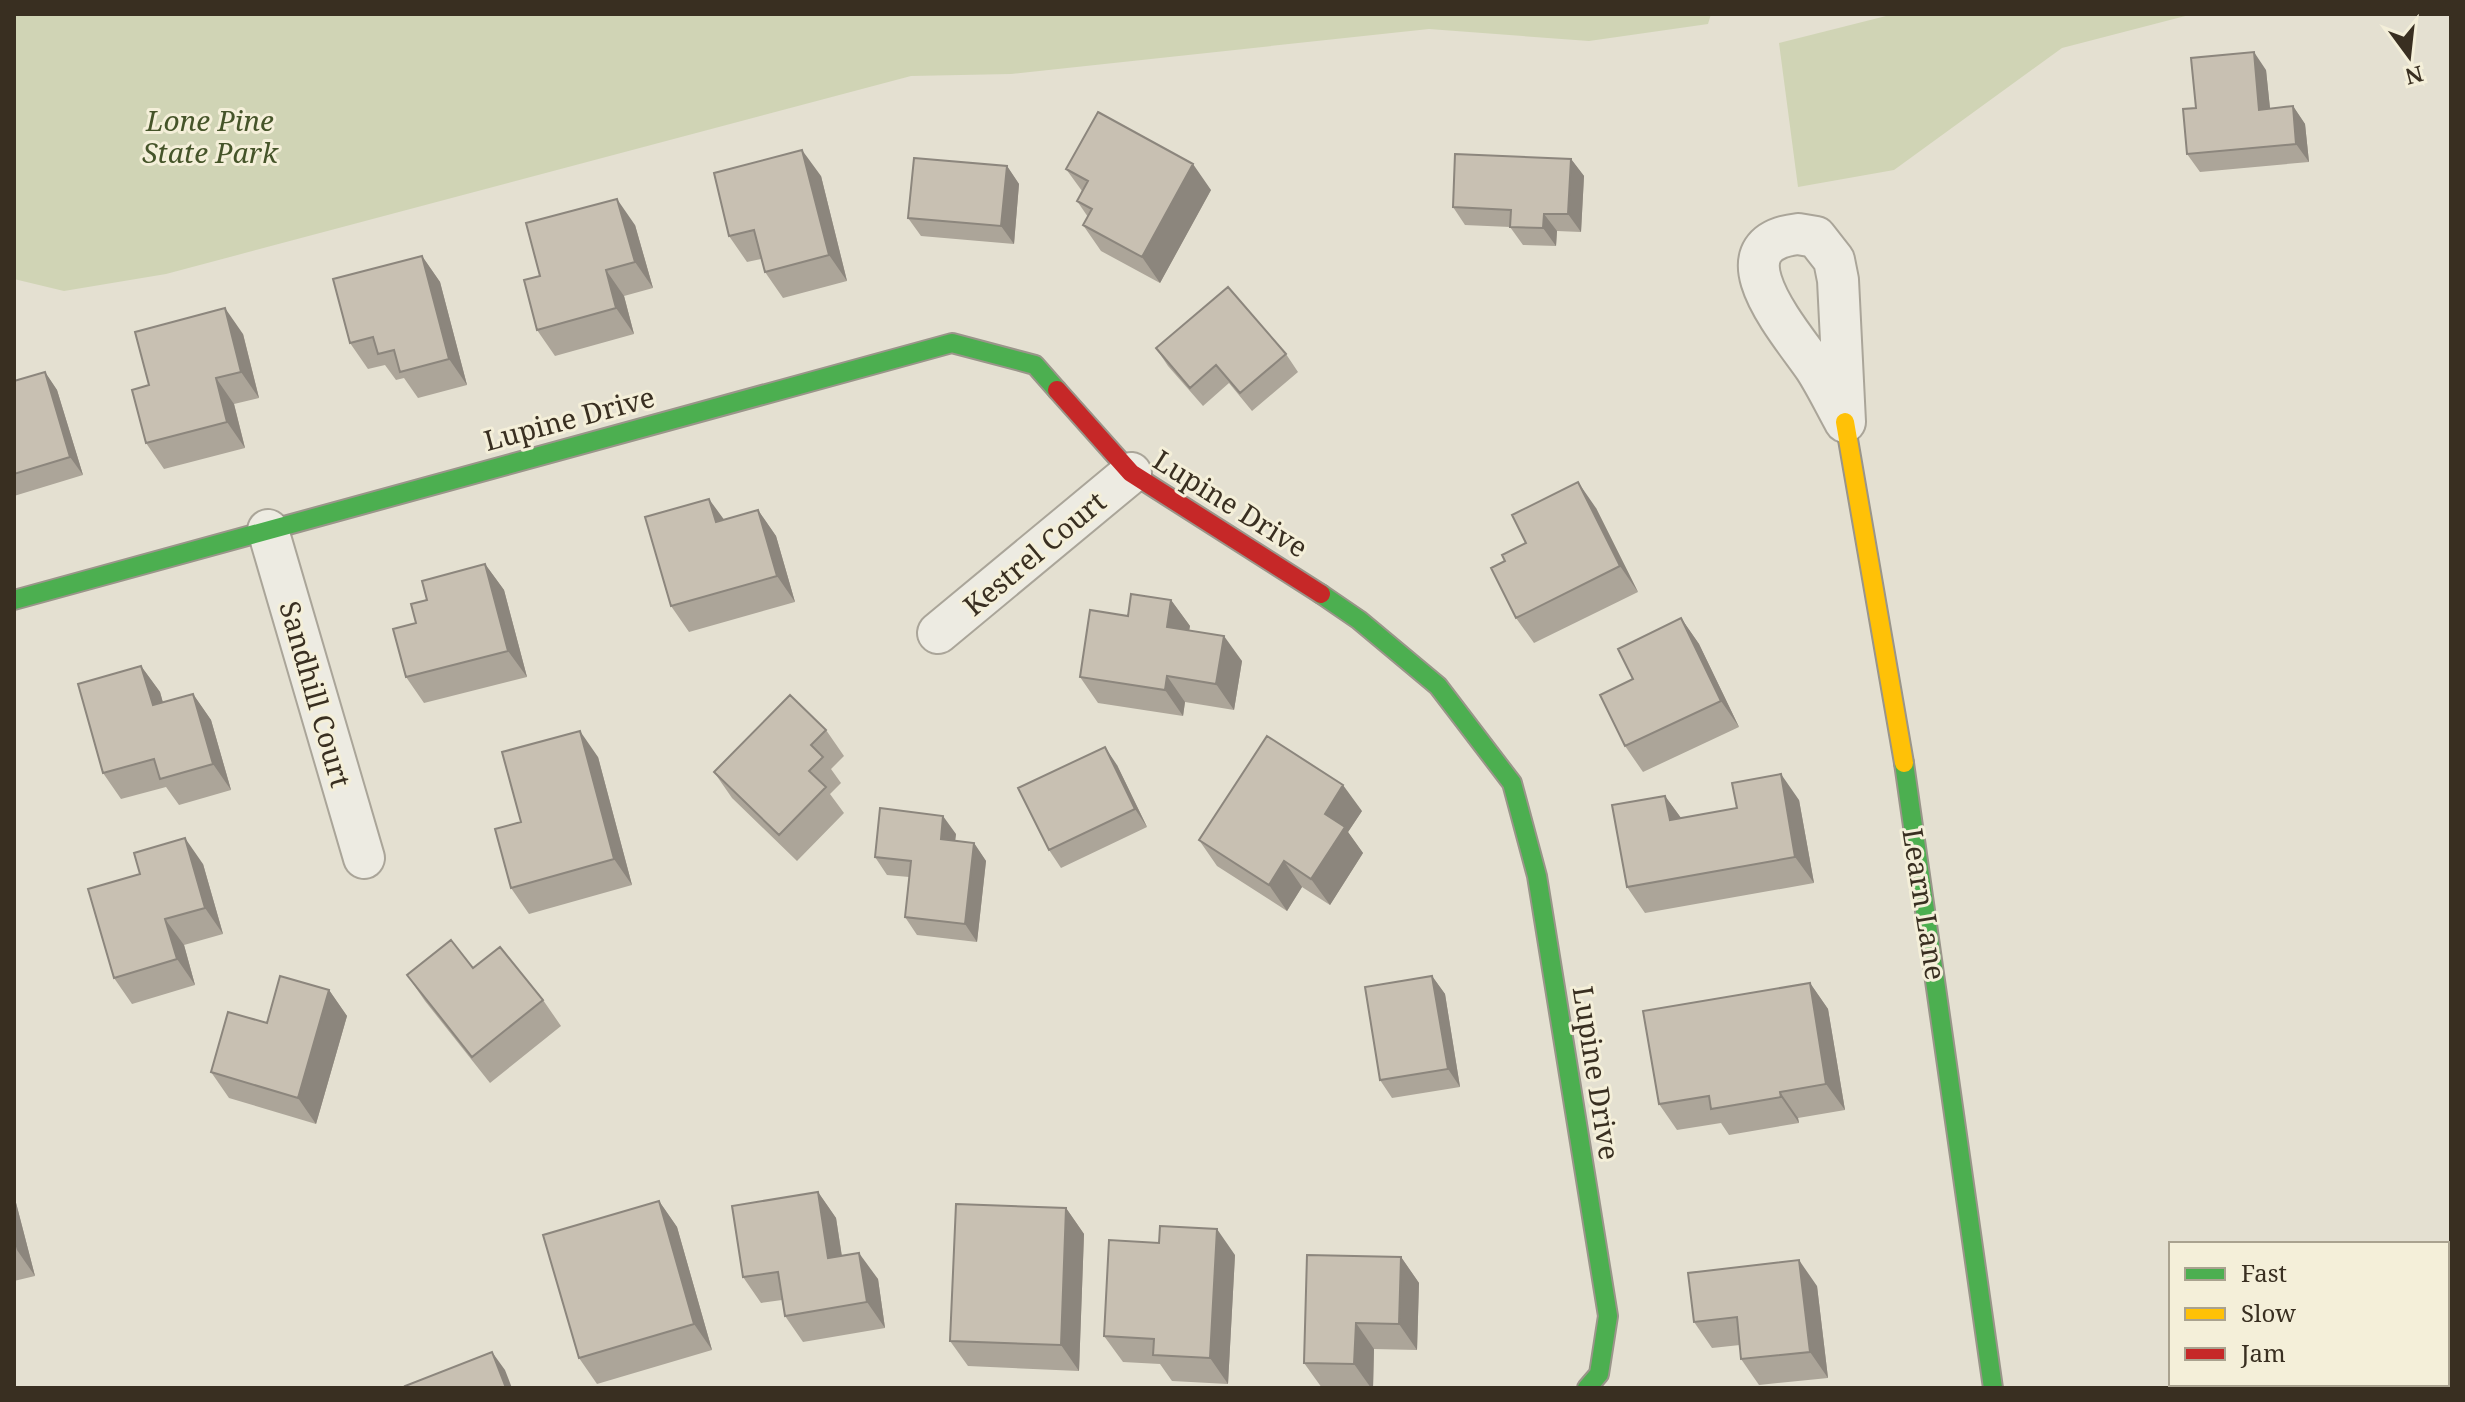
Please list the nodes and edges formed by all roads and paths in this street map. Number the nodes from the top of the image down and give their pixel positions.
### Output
1 (1845, 422) dead end
2 (1131, 473) junction
3 (268, 530) junction
4 (14, 600) edge
5 (938, 633) dead end
6 (364, 858) dead end
7 (1587, 1388) edge
8 (1993, 1388) edge

1 - 8 street, Learn Lane
2 - 3 street, Lupine Drive
2 - 5 street, Kestrel Court
2 - 7 street, Lupine Drive
3 - 4 street, Lupine Drive
3 - 6 street, Sandhill Court

